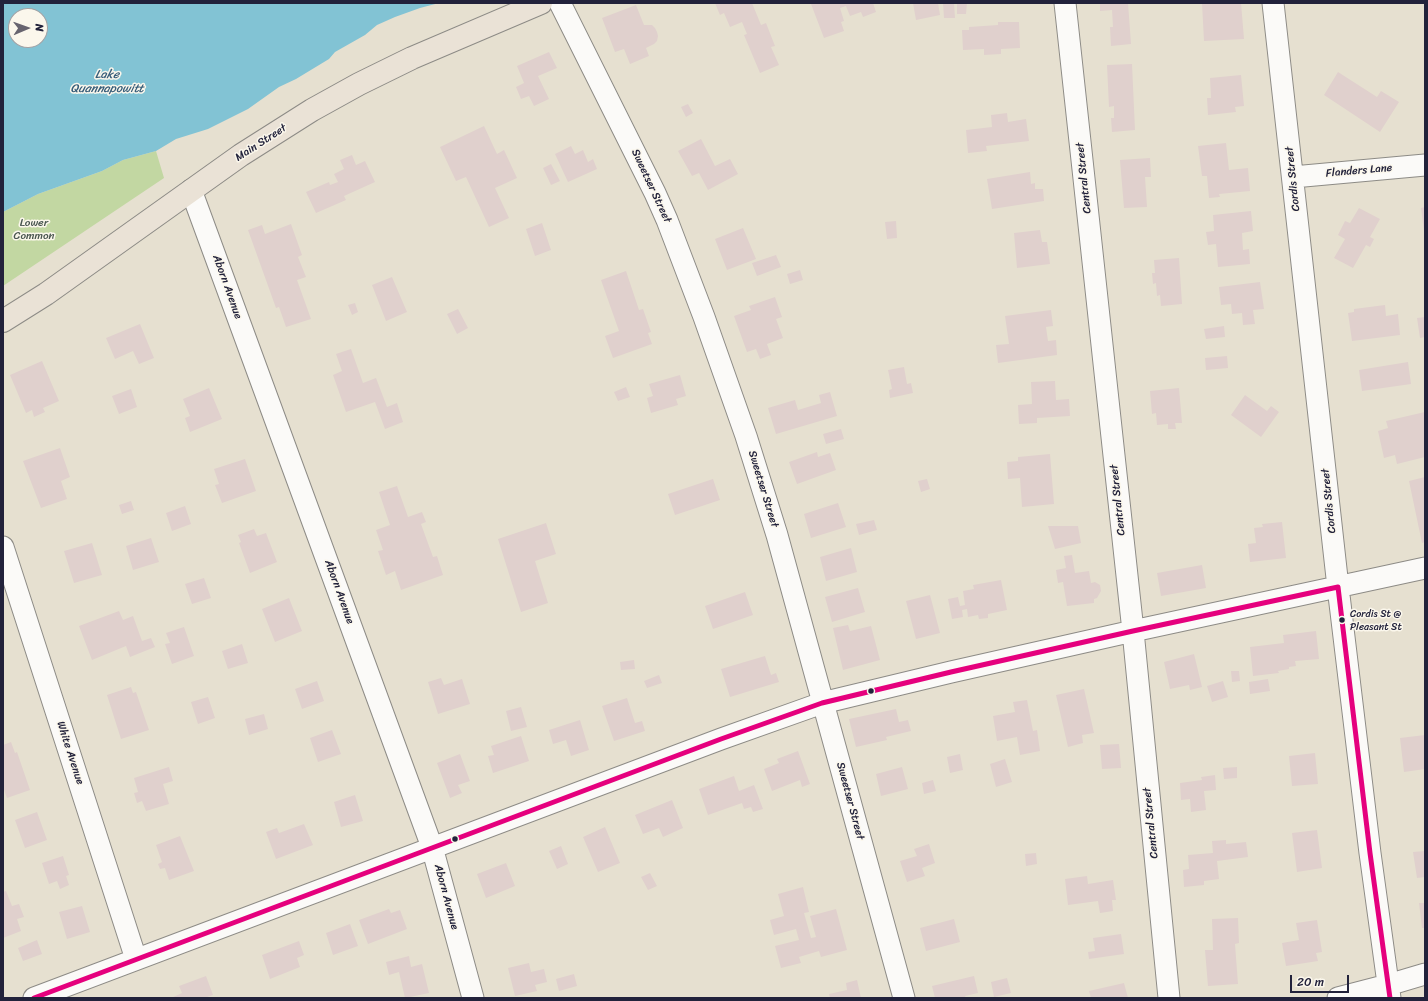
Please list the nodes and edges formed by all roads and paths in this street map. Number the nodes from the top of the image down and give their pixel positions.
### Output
1 (541, 3) edge
2 (560, 3) edge
3 (1065, 3) edge
4 (1274, 3) edge
5 (1425, 165) edge
6 (1293, 177) junction
7 (191, 190) junction
8 (3, 321) edge
9 (3, 547) edge
10 (1425, 568) edge
11 (1338, 587) junction
12 (1133, 631) junction
13 (822, 703) junction
14 (432, 847) junction
15 (136, 959) junction
16 (1425, 974) edge
17 (1389, 992) edge
18 (34, 998) edge
19 (473, 998) edge
20 (904, 998) edge
21 (1169, 998) edge
22 (1338, 998) edge

1 - 7 main road, Main Street
2 - 13 street, Sweetser Street
3 - 12 street, Central Street
4 - 6 street, Cordis Street
5 - 6 street, Flanders Lane
6 - 11 street, Cordis Street
7 - 8 main road, Main Street
7 - 14 street, Aborn Avenue
9 - 15 street, White Avenue
10 - 11 street
11 - 12 street
11 - 17 street, Cordis Street
12 - 13 street
12 - 21 street, Central Street
13 - 14 street
13 - 20 street, Sweetser Street
14 - 15 street
14 - 19 street, Aborn Avenue
15 - 18 street
16 - 17 street
17 - 22 street

